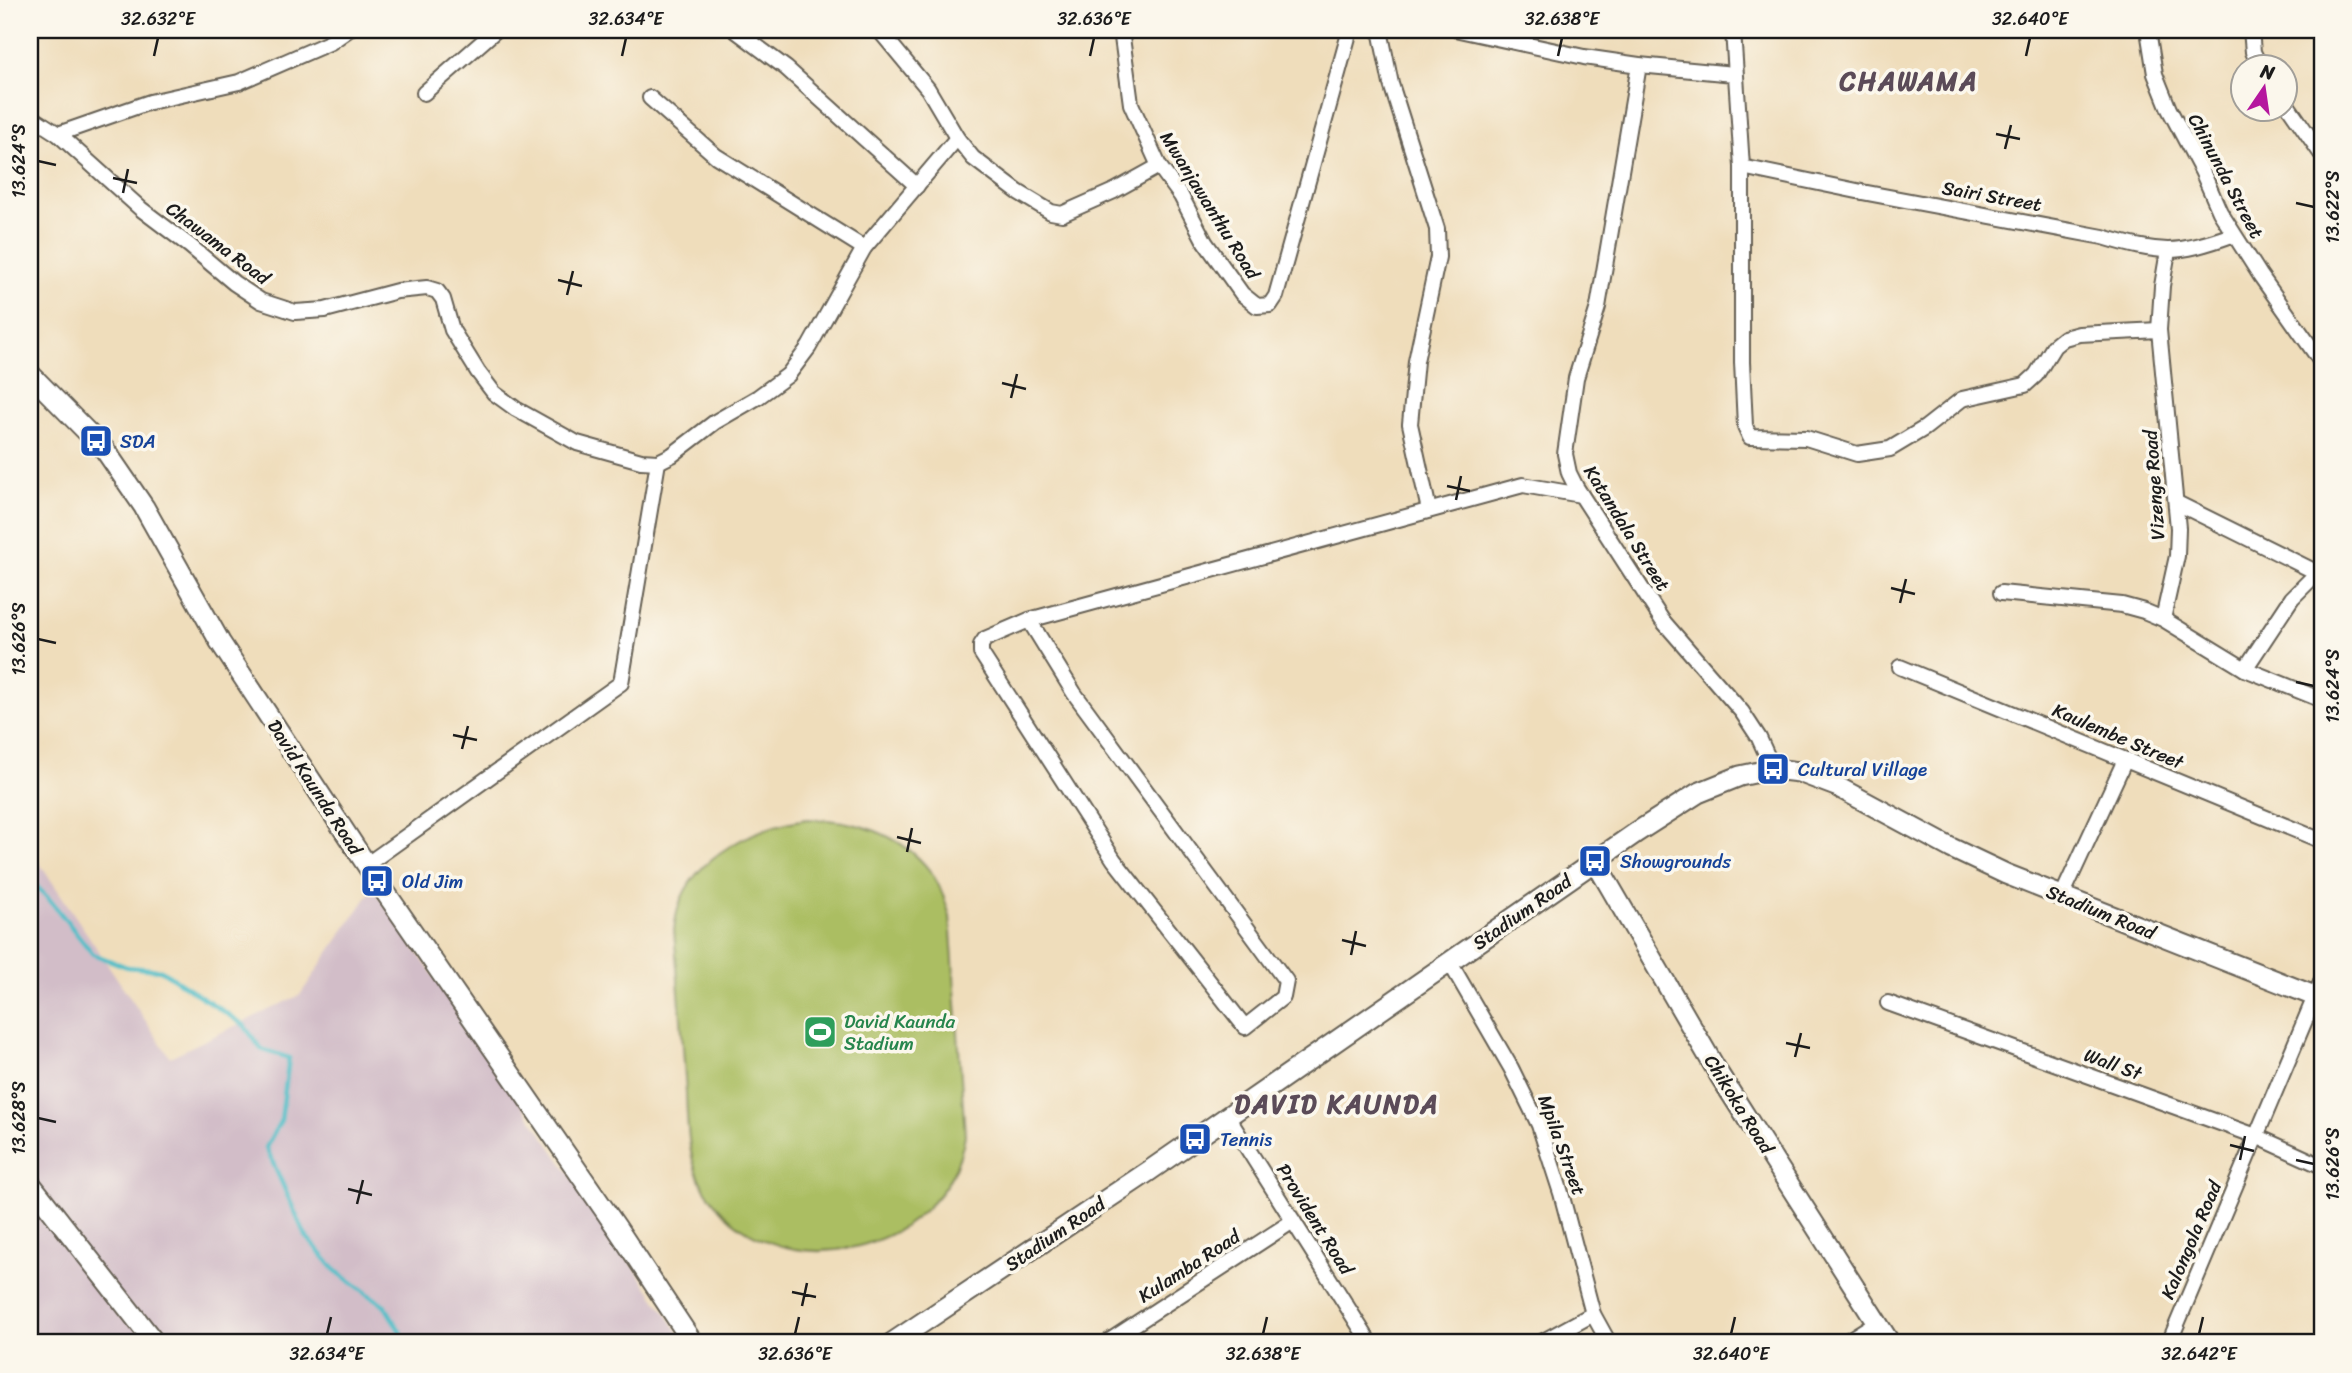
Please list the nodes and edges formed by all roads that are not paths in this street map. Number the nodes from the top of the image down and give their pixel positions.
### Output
1 (348, 30) edge
2 (496, 30) edge
3 (735, 30) edge
4 (879, 30) edge
5 (1121, 30) edge
6 (1350, 30) edge
7 (1380, 30) edge
8 (1460, 30) edge
9 (1732, 30) edge
10 (2148, 30) edge
11 (2251, 30) edge
12 (2253, 52) edge
13 (1639, 65) junction
14 (1734, 74) junction
15 (424, 93) dead end
16 (650, 98) dead end
17 (30, 116) edge
18 (2299, 122) edge
19 (58, 134) junction
20 (957, 138) junction
21 (2322, 155) edge
22 (1159, 166) junction
23 (1742, 167) junction
24 (917, 186) junction
25 (2232, 235) junction
26 (864, 248) junction
27 (2168, 251) junction
28 (2159, 330) junction
29 (2322, 363) edge
30 (30, 374) edge
31 (665, 458) junction
32 (1581, 495) junction
33 (2177, 503) junction
34 (1429, 509) junction
35 (2319, 570) edge
36 (2001, 593) dead end
37 (2163, 619) junction
38 (1029, 620) junction
39 (1900, 667) dead end
40 (2245, 669) junction
41 (2322, 700) edge
42 (2125, 760) junction
43 (1773, 769) junction
44 (2322, 841) edge
45 (1595, 861) junction
46 (366, 864) junction
47 (2062, 896) junction
48 (1449, 961) junction
49 (2320, 992) edge
50 (1888, 1003) dead end
51 (1227, 1116) junction
52 (2256, 1136) junction
53 (2322, 1166) edge
54 (30, 1183) edge
55 (1293, 1221) junction
56 (1593, 1314) junction
57 (1877, 1323) junction
58 (155, 1343) edge
59 (693, 1343) edge
60 (892, 1343) edge
61 (1107, 1343) edge
62 (1370, 1343) edge
63 (1540, 1343) edge
64 (1609, 1343) edge
65 (1844, 1343) edge
66 (1890, 1343) edge
67 (2169, 1343) edge

1 - 19 street
2 - 15 street
3 - 24 street
4 - 20 street
5 - 22 street, Mwanjawanthu Road
6 - 22 street, Mwanjawanthu Road
7 - 34 street
8 - 13 street
9 - 14 street
10 - 25 street, Chinunda Street
11 - 12 street
13 - 14 street
13 - 32 street, Katandala Street
14 - 23 street
16 - 26 street
17 - 19 street, Chawama Road
18 - 21 street
19 - 31 street, Chawama Road
20 - 22 street
20 - 24 street
23 - 27 street, Sairi Street
23 - 28 street
24 - 26 street
25 - 27 street, Sairi Street
25 - 29 street, Chinunda Street
26 - 31 street
27 - 28 street, Vizenge Road
28 - 33 street, Vizenge Road
30 - 46 street, David Kaunda Road
31 - 46 street
32 - 34 street
32 - 43 street, Katandala Street
33 - 35 street
33 - 37 street, Vizenge Road
34 - 38 street
35 - 40 street
36 - 37 street
37 - 40 street
38 - 38 street
39 - 42 street, Kaulembe Street
40 - 41 street
42 - 44 street, Kaulembe Street
42 - 47 street
43 - 45 street, Stadium Road
43 - 47 street, Stadium Road
45 - 48 street, Stadium Road
45 - 57 street, Chikoka Road
46 - 59 street, David Kaunda Road
47 - 49 street, Stadium Road
48 - 51 street, Stadium Road
48 - 56 street, Mpila Street
49 - 52 street, Kalongola Road
50 - 52 street, Wall St
51 - 55 street, Provident Road
51 - 60 street, Stadium Road
52 - 53 street, Wall St
52 - 67 street, Kalongola Road
54 - 58 street
55 - 61 street, Kulamba Road
55 - 62 street, Provident Road
56 - 63 street
56 - 64 street, Mpila Street
57 - 65 street
57 - 66 street, Chikoka Road

